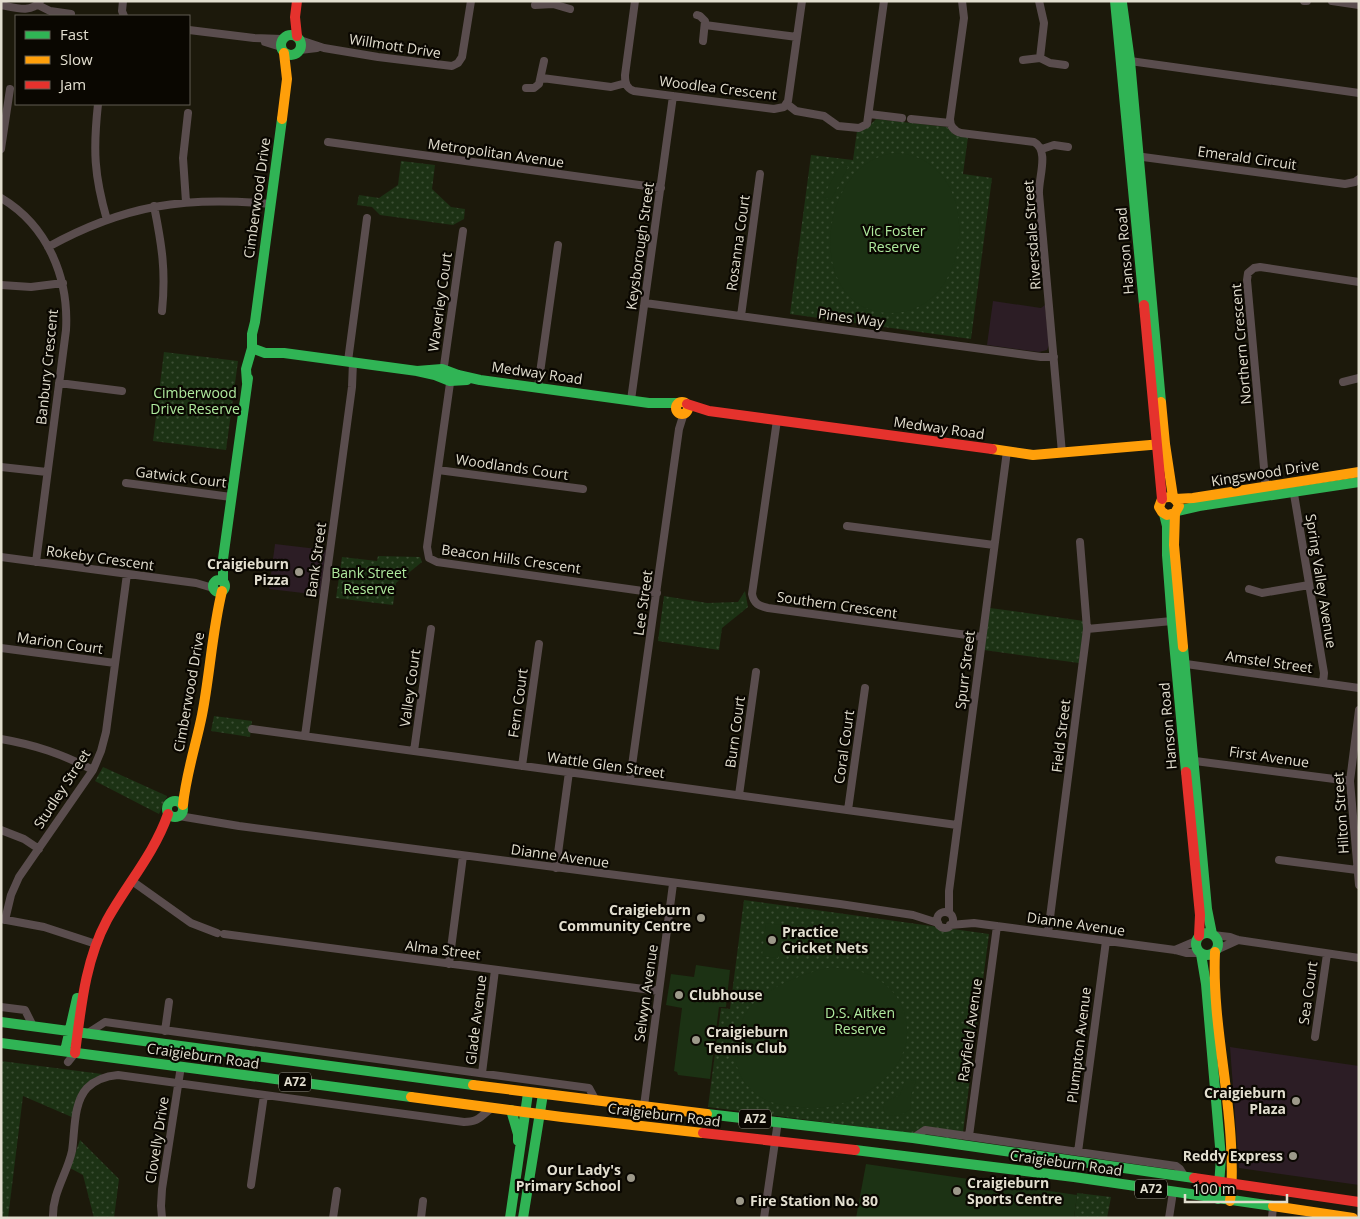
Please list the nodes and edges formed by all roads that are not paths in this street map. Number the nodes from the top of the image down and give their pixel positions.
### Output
1 (123, 1) edge
2 (297, 1) edge
3 (470, 1) edge
4 (635, 1) edge
5 (802, 1) edge
6 (884, 1) edge
7 (962, 1) edge
8 (1039, 1) edge
9 (1115, 1) edge
10 (1122, 1) edge
11 (1332, 1) edge
12 (39, 3) edge
13 (553, 3) edge
14 (1, 5) edge
15 (535, 5) dead end
16 (1359, 5) edge
17 (570, 9) dead end
18 (71, 14) dead end
19 (122, 15) edge
20 (697, 15) dead end
21 (705, 25) junction
22 (190, 30) edge
23 (797, 37) junction
24 (703, 40) dead end
25 (291, 44) junction
26 (1040, 58) junction
27 (1023, 60) dead end
28 (544, 61) dead end
29 (1126, 61) junction
30 (1065, 65) dead end
31 (542, 78) junction
32 (626, 84) junction
33 (526, 88) dead end
34 (10, 89) dead end
35 (1359, 93) edge
36 (673, 96) junction
37 (787, 104) junction
38 (98, 105) edge
39 (188, 113) dead end
40 (869, 114) junction
41 (902, 118) dead end
42 (911, 119) dead end
43 (950, 123) junction
44 (328, 142) dead end
45 (1068, 147) dead end
46 (1, 149) edge
47 (1042, 149) junction
48 (1134, 157) junction
49 (760, 174) dead end
50 (1359, 179) edge
51 (661, 188) junction
52 (1, 198) edge
53 (186, 202) junction
54 (270, 204) junction
55 (154, 206) junction
56 (367, 218) dead end
57 (107, 220) junction
58 (463, 231) dead end
59 (558, 244) dead end
60 (48, 247) junction
61 (1359, 282) edge
62 (63, 283) junction
63 (1, 285) edge
64 (645, 302) junction
65 (162, 311) dead end
66 (740, 316) junction
67 (256, 349) junction
68 (1054, 356) junction
69 (353, 362) junction
70 (447, 375) junction
71 (1359, 378) edge
72 (1343, 382) dead end
73 (59, 383) junction
74 (538, 388) junction
75 (122, 391) dead end
76 (631, 400) junction
77 (681, 410) junction
78 (777, 420) junction
79 (1161, 444) junction
80 (1007, 451) junction
81 (1062, 453) junction
82 (1, 466) edge
83 (438, 470) junction
84 (47, 472) junction
85 (1359, 472) edge
86 (1359, 482) edge
87 (126, 483) dead end
88 (1293, 487) junction
89 (583, 489) dead end
90 (1267, 492) junction
91 (231, 497) junction
92 (1170, 498) junction
93 (1213, 500) junction
94 (1176, 512) junction
95 (1164, 514) junction
96 (848, 526) dead end
97 (1080, 542) dead end
98 (994, 545) junction
99 (1, 557) edge
100 (36, 562) junction
101 (127, 574) junction
102 (1309, 585) junction
103 (217, 586) junction
104 (1249, 589) dead end
105 (657, 593) junction
106 (1177, 621) junction
107 (430, 628) dead end
108 (1087, 629) junction
109 (982, 637) junction
110 (539, 644) dead end
111 (1, 648) edge
112 (116, 663) junction
113 (1181, 664) junction
114 (756, 672) dead end
115 (1323, 683) junction
116 (865, 688) dead end
117 (1359, 688) edge
118 (1359, 710) edge
119 (252, 729) dead end
120 (305, 736) junction
121 (1, 739) edge
122 (414, 751) junction
123 (1190, 761) junction
124 (522, 766) junction
125 (93, 770) junction
126 (569, 772) junction
127 (186, 777) junction
128 (630, 780) junction
129 (1350, 782) junction
130 (739, 795) junction
131 (848, 810) junction
132 (178, 812) junction
133 (957, 825) junction
134 (1, 830) edge
135 (39, 849) junction
136 (463, 856) junction
137 (1279, 860) dead end
138 (556, 868) junction
139 (1358, 870) junction
140 (132, 881) junction
141 (673, 884) junction
142 (1359, 885) edge
143 (944, 916) junction
144 (3, 920) edge
145 (974, 923) junction
146 (950, 925) junction
147 (997, 926) junction
148 (1048, 933) junction
149 (1213, 935) junction
150 (1197, 938) junction
151 (1238, 940) junction
152 (1106, 941) junction
153 (96, 944) junction
154 (1175, 950) junction
155 (1215, 951) junction
156 (1201, 954) junction
157 (1327, 954) junction
158 (1359, 958) edge
159 (449, 964) junction
160 (495, 970) junction
161 (659, 991) junction
162 (169, 1002) dead end
163 (1, 1006) edge
164 (1, 1022) edge
165 (32, 1026) junction
166 (165, 1031) junction
167 (78, 1032) junction
168 (1315, 1037) dead end
169 (1, 1043) edge
170 (291, 1048) junction
171 (70, 1052) junction
172 (305, 1063) junction
173 (181, 1066) junction
174 (482, 1073) junction
175 (178, 1083) junction
176 (528, 1093) junction
177 (543, 1094) junction
178 (264, 1095) junction
179 (596, 1100) junction
180 (644, 1106) junction
181 (492, 1108) junction
182 (511, 1110) junction
183 (526, 1112) junction
184 (540, 1114) junction
185 (778, 1121) junction
186 (969, 1136) junction
187 (913, 1138) junction
188 (772, 1141) junction
189 (1078, 1152) junction
190 (519, 1162) junction
191 (532, 1164) junction
192 (1185, 1177) junction
193 (1220, 1182) junction
194 (1233, 1184) junction
195 (251, 1185) dead end
196 (337, 1191) dead end
197 (1172, 1192) junction
198 (1218, 1199) junction
199 (423, 1201) dead end
200 (1230, 1201) junction
201 (1359, 1202) edge
202 (1273, 1207) junction
203 (53, 1218) edge
204 (162, 1218) edge
205 (333, 1218) edge
206 (421, 1218) edge
207 (510, 1218) edge
208 (524, 1218) edge
209 (764, 1218) edge
210 (1169, 1218) edge
211 (1272, 1218) edge
212 (1353, 1218) edge

1 - 19 street
2 - 25 street, Cimberwood Drive
3 - 25 street, Willmott Drive
4 - 32 street
5 - 23 street, Woodlea Crescent
6 - 40 street
7 - 43 street
8 - 26 street
9 - 29 street, Hanson Road
10 - 29 street, Hanson Road
11 - 16 street
12 - 14 street
12 - 18 street
13 - 15 street
13 - 17 street
20 - 21 street
21 - 23 street
21 - 24 street
22 - 25 street, Willmott Drive
23 - 37 street, Woodlea Crescent
25 - 54 street, Cimberwood Drive
26 - 27 street
26 - 30 street
28 - 31 street
29 - 35 street
29 - 48 street, Hanson Road
31 - 32 street
31 - 33 street
32 - 36 street, Woodlea Crescent
34 - 46 street
36 - 37 street, Woodlea Crescent
36 - 51 street, Keysborough Street
37 - 40 street
38 - 57 street
39 - 53 street
40 - 41 street
42 - 43 street
43 - 47 street
44 - 51 street, Metropolitan Avenue
45 - 47 street
47 - 68 street, Riversdale Street
48 - 50 street, Emerald Circuit
48 - 79 street, Hanson Road
49 - 66 street, Rosanna Court
51 - 64 street, Keysborough Street
52 - 60 street, Banbury Crescent
53 - 54 street
53 - 55 street
54 - 67 street, Cimberwood Drive
55 - 57 street
55 - 65 street
56 - 69 street, Bank Street
57 - 60 street
58 - 70 street, Waverley Court
59 - 74 street
60 - 62 street, Banbury Crescent
61 - 90 street, Northern Crescent
62 - 63 street
62 - 73 street, Banbury Crescent
64 - 66 street, Pines Way
64 - 76 street, Keysborough Street
66 - 68 street, Pines Way
67 - 69 street, Medway Road
67 - 91 street, Cimberwood Drive
68 - 81 street, Riversdale Street
69 - 70 street, Medway Road
69 - 120 street, Bank Street
70 - 74 street, Medway Road
70 - 83 street, Beacon Hills Crescent
71 - 72 street
73 - 75 street
73 - 84 street, Banbury Crescent
74 - 76 street, Medway Road
76 - 77 street, Medway Road
77 - 78 street, Medway Road
77 - 105 street, Lee Street
78 - 80 street, Medway Road
78 - 109 street, Southern Crescent
79 - 81 street, Medway Road
79 - 92 street, Hanson Road
80 - 81 street, Medway Road
80 - 98 street, Spurr Street
82 - 84 street
83 - 89 street, Woodlands Court
83 - 105 street, Beacon Hills Crescent
84 - 100 street, Banbury Crescent
85 - 88 street, Kingswood Drive
86 - 88 street, Kingswood Drive
87 - 91 street, Gatwick Court
88 - 90 street, Kingswood Drive
88 - 102 street, Spring Valley Avenue
90 - 93 street, Kingswood Drive
91 - 103 street, Cimberwood Drive
92 - 93 street, Kingswood Drive
92 - 94 street
92 - 95 street
93 - 94 street, Kingswood Drive
94 - 95 street
94 - 106 street, Hanson Road
95 - 106 street, Hanson Road
96 - 98 street
97 - 108 street, Field Street
98 - 109 street, Spurr Street
99 - 100 street, Rokeby Crescent
100 - 101 street, Rokeby Crescent
101 - 103 street, Rokeby Crescent
101 - 112 street, Studley Street
102 - 104 street
102 - 115 street, Spring Valley Avenue
103 - 127 street, Cimberwood Drive
105 - 128 street, Lee Street
106 - 108 street
106 - 113 street, Hanson Road
107 - 122 street, Valley Court
108 - 148 street, Field Street
109 - 133 street, Spurr Street
110 - 124 street, Fern Court
111 - 112 street, Marion Court
112 - 125 street, Studley Street
113 - 115 street, Amstel Street
113 - 123 street, Hanson Road
114 - 130 street, Burn Court
115 - 117 street, Amstel Street
116 - 131 street, Coral Court
118 - 129 street, Hilton Street
119 - 120 street, Wattle Glen Street
120 - 122 street, Wattle Glen Street
121 - 125 street
122 - 124 street, Wattle Glen Street
123 - 129 street, First Avenue
123 - 149 street, Hanson Road
123 - 150 street, Hanson Road
124 - 126 street, Wattle Glen Street
125 - 135 street, Studley Street
126 - 128 street, Wattle Glen Street
126 - 138 street
127 - 132 street, Cimberwood Drive
127 - 132 street, Cimberwood Drive
128 - 130 street, Wattle Glen Street
129 - 139 street, Hilton Street
130 - 131 street, Wattle Glen Street
131 - 133 street, Wattle Glen Street
132 - 136 street, Dianne Avenue
132 - 140 street, Cimberwood Drive
133 - 143 street, Spurr Street
134 - 135 street
135 - 144 street, Studley Street
136 - 138 street, Dianne Avenue
136 - 159 street
137 - 139 street
138 - 141 street, Dianne Avenue
139 - 142 street, Hilton Street
140 - 153 street, Cimberwood Drive
140 - 159 street, Alma Street
141 - 143 street, Dianne Avenue
141 - 161 street, Selwyn Avenue
143 - 145 street, Dianne Avenue
143 - 146 street, Spurr Street
143 - 146 street, Dianne Avenue
144 - 153 street
145 - 146 street, Dianne Avenue
145 - 147 street, Dianne Avenue
147 - 148 street, Dianne Avenue
147 - 186 street, Rayfield Avenue
148 - 152 street, Dianne Avenue
149 - 150 street
149 - 151 street
149 - 155 street
150 - 154 street
150 - 156 street
151 - 155 street
151 - 157 street
152 - 154 street, Dianne Avenue
152 - 189 street, Plumpton Avenue
153 - 167 street, Cimberwood Drive
154 - 156 street, Dianne Avenue
155 - 156 street
155 - 194 street
156 - 193 street
157 - 158 street
157 - 168 street, Sea Court
159 - 160 street, Alma Street
160 - 161 street, Alma Street
160 - 174 street, Glade Avenue
161 - 180 street, Selwyn Avenue
162 - 166 street
163 - 165 street
164 - 165 street, Craigieburn Road / A72
165 - 167 street, Craigieburn Road / A72
166 - 167 street, Craigieburn Road
166 - 170 street, Craigieburn Road
167 - 171 street, Cimberwood Drive
167 - 172 street, Craigieburn Road / A72
169 - 171 street, Craigieburn Road / A72
170 - 172 street
170 - 174 street, Craigieburn Road
171 - 173 street, Craigieburn Road / A72
172 - 176 street, Craigieburn Road / A72
173 - 175 street, Clovelly Drive
173 - 181 street, Craigieburn Road / A72
174 - 179 street, Craigieburn Road
175 - 178 street
175 - 203 street
175 - 204 street, Clovelly Drive
176 - 177 street, Craigieburn Road / A72
176 - 183 street
177 - 179 street, Craigieburn Road / A72
177 - 184 street
178 - 181 street
178 - 195 street
179 - 180 street, Craigieburn Road / A72
180 - 185 street, Craigieburn Road / A72
181 - 182 street, Craigieburn Road / A72
182 - 183 street, Craigieburn Road / A72
182 - 190 street
183 - 184 street, Craigieburn Road / A72
183 - 190 street
184 - 188 street, Craigieburn Road / A72
184 - 191 street
185 - 187 street, Craigieburn Road / A72
185 - 188 street
186 - 187 street, Craigieburn Road
186 - 189 street, Craigieburn Road
187 - 192 street, Craigieburn Road / A72
188 - 197 street, Craigieburn Road / A72
188 - 209 street
189 - 192 street, Craigieburn Road
190 - 191 street
190 - 207 street
191 - 208 street
192 - 193 street, Craigieburn Road / A72
193 - 194 street, Craigieburn Road / A72
193 - 198 street
194 - 200 street
194 - 201 street, Craigieburn Road / A72
196 - 205 street
197 - 198 street, Craigieburn Road / A72
197 - 210 street
198 - 200 street, Craigieburn Road / A72
199 - 206 street
200 - 202 street, Craigieburn Road / A72
202 - 211 street
202 - 212 street, Craigieburn Road / A72

